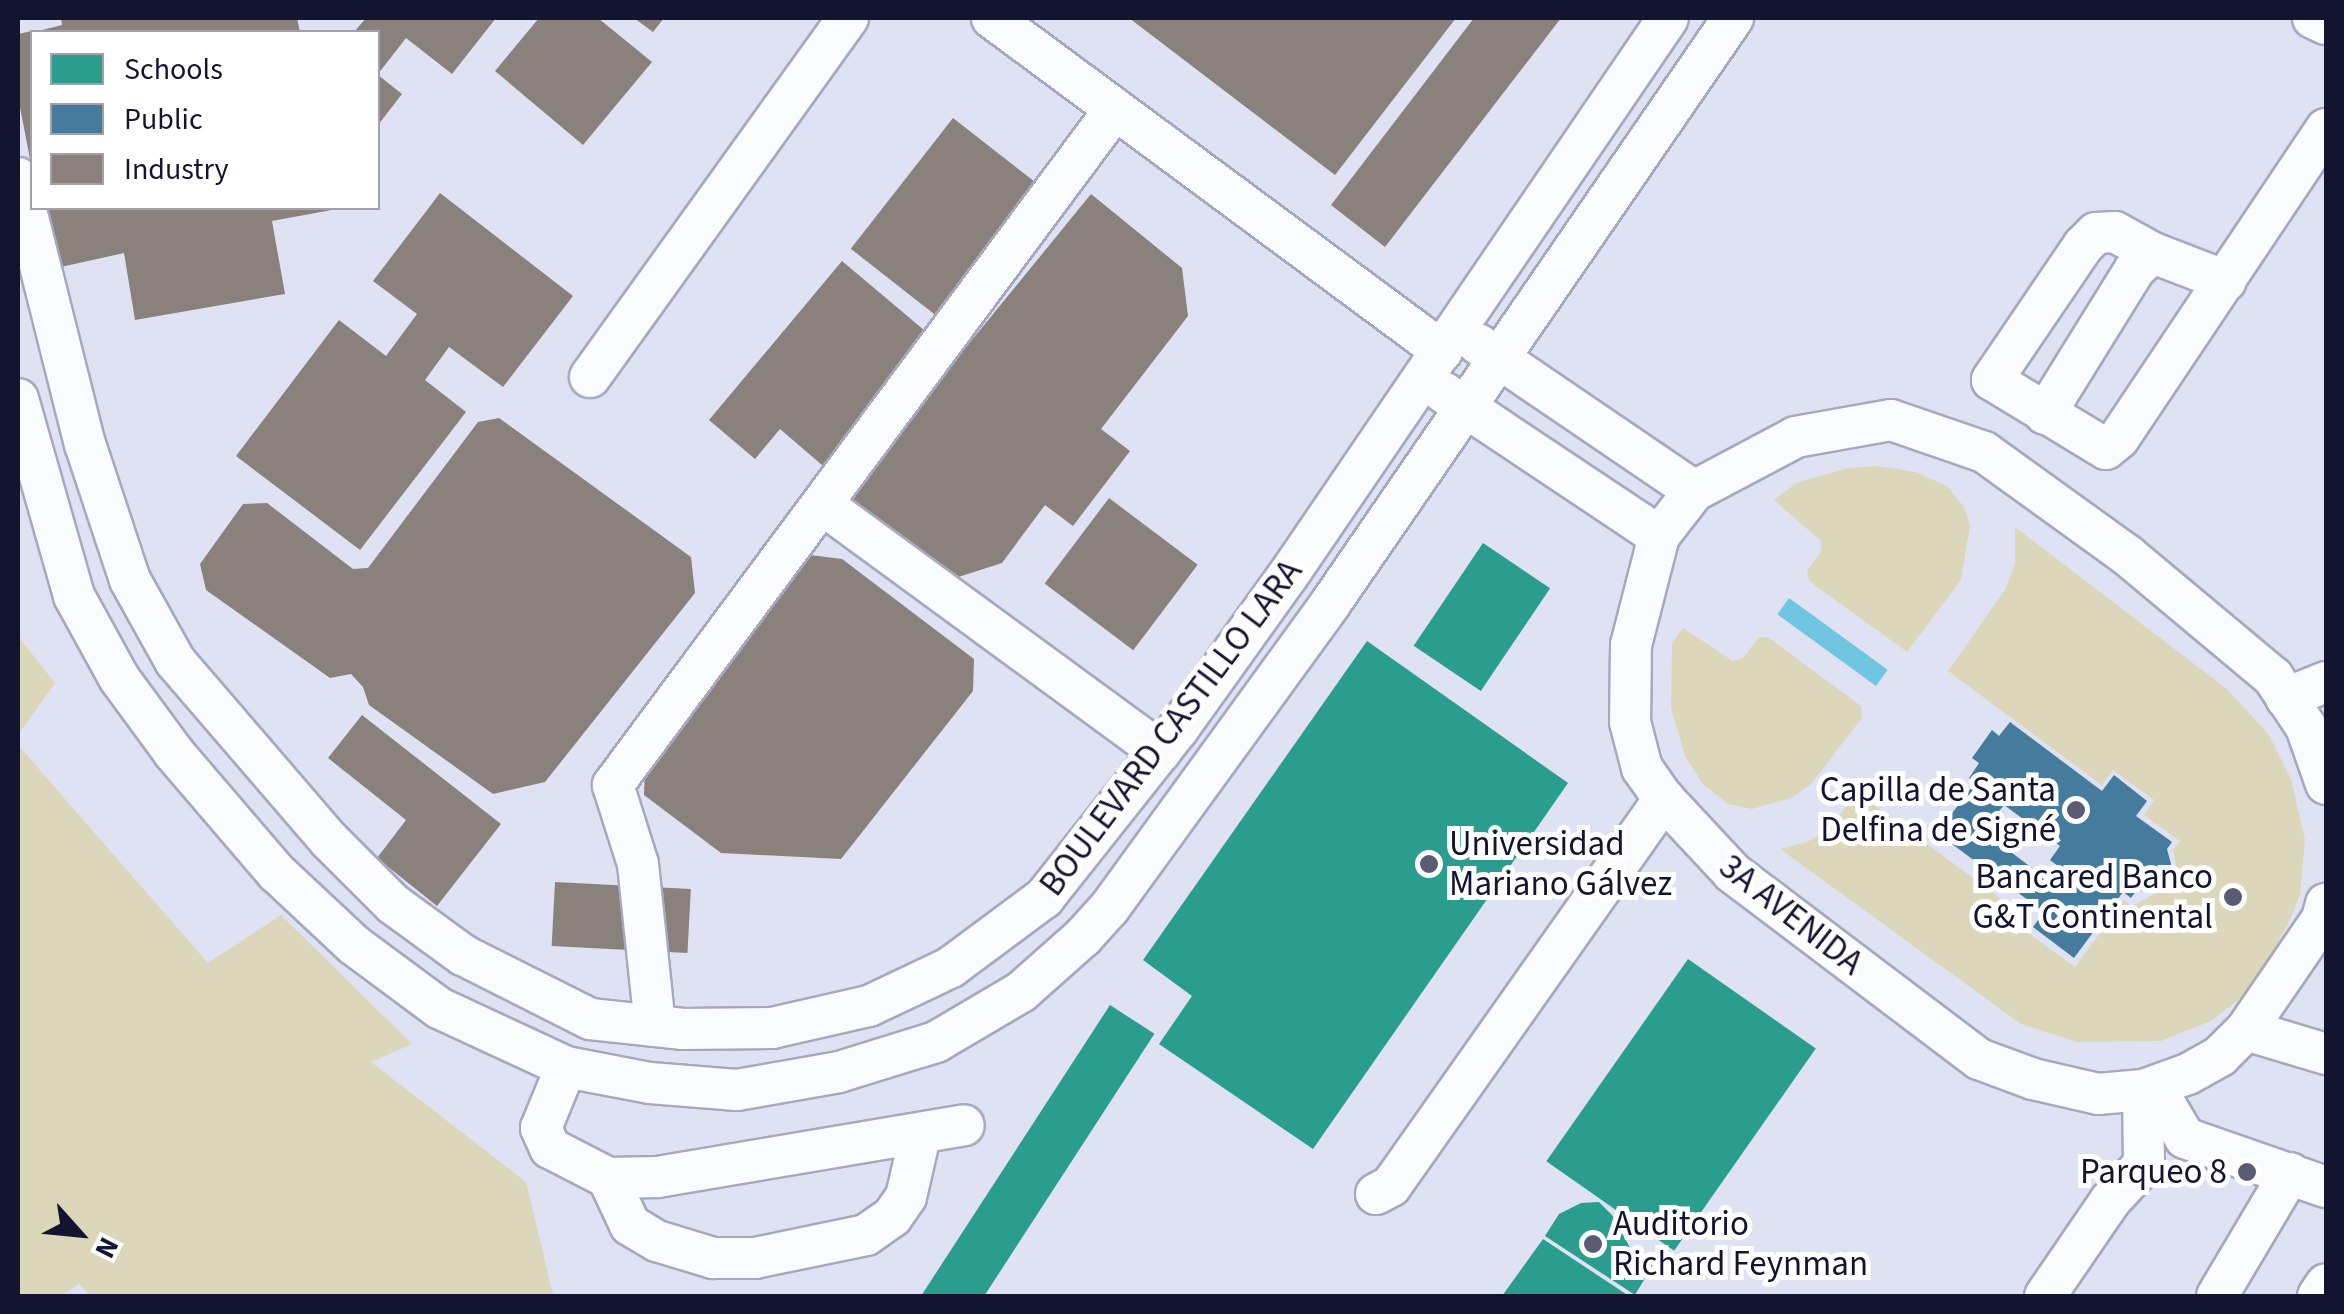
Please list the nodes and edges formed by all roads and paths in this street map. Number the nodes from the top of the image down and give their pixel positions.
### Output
1 (848, 18) edge
2 (992, 18) edge
3 (1668, 18) edge
4 (1733, 18) edge
5 (2313, 18) edge
6 (2326, 24) edge
7 (1626, 80) junction
8 (1116, 109) junction
9 (1669, 110) junction
10 (2326, 129) edge
11 (18, 178) edge
12 (2153, 253) junction
13 (2226, 281) junction
14 (1441, 353) junction
15 (1498, 358) junction
16 (590, 376) dead end
17 (18, 399) edge
18 (1464, 407) junction
19 (2045, 414) junction
20 (1694, 491) junction
21 (823, 505) junction
22 (1659, 536) junction
23 (1287, 578) junction
24 (130, 580) junction
25 (74, 596) junction
26 (1330, 604) junction
27 (2326, 682) edge
28 (2286, 698) junction
29 (1170, 740) junction
30 (1221, 756) junction
31 (2326, 783) edge
32 (1664, 800) junction
33 (1044, 898) junction
34 (2325, 917) edge
35 (1084, 937) junction
36 (530, 992) junction
37 (655, 1026) junction
38 (2246, 1030) junction
39 (506, 1043) junction
40 (2326, 1054) edge
41 (566, 1067) junction
42 (2138, 1090) junction
43 (964, 1126) dead end
44 (920, 1136) junction
45 (608, 1178) junction
46 (2308, 1180) edge
47 (1376, 1194) dead end
48 (2326, 1284) edge
49 (2044, 1296) edge
50 (2217, 1296) edge
51 (2318, 1296) edge

1 - 16 street
2 - 8 street
3 - 7 street, BOULEVARD CASTILLO LARA
4 - 9 street, BOULEVARD CASTILLO LARA
5 - 6 street
7 - 9 street
7 - 14 street, BOULEVARD CASTILLO LARA
8 - 14 street
8 - 21 street
9 - 15 street, BOULEVARD CASTILLO LARA
10 - 13 street
11 - 24 street, BOULEVARD CASTILLO LARA
12 - 13 street
12 - 19 street
12 - 19 street
13 - 19 street
14 - 15 street
14 - 18 street
14 - 23 street, BOULEVARD CASTILLO LARA
15 - 18 street, BOULEVARD CASTILLO LARA
15 - 20 street
17 - 25 street, BOULEVARD CASTILLO LARA
18 - 22 street
18 - 26 street, BOULEVARD CASTILLO LARA
20 - 22 street
20 - 28 street
21 - 29 street
21 - 37 street
22 - 32 street, 3A AVENIDA
23 - 26 street
23 - 29 street, BOULEVARD CASTILLO LARA
24 - 25 street
24 - 36 street, BOULEVARD CASTILLO LARA
25 - 39 street, BOULEVARD CASTILLO LARA
26 - 30 street, BOULEVARD CASTILLO LARA
27 - 28 street
28 - 31 street
29 - 30 street
29 - 33 street, BOULEVARD CASTILLO LARA
30 - 35 street, BOULEVARD CASTILLO LARA
32 - 42 street, 3A AVENIDA
32 - 47 street
33 - 35 street
33 - 37 street, BOULEVARD CASTILLO LARA
34 - 38 street
35 - 41 street, BOULEVARD CASTILLO LARA
36 - 37 street, BOULEVARD CASTILLO LARA
36 - 39 street
38 - 40 street
38 - 42 street
39 - 41 street, BOULEVARD CASTILLO LARA
41 - 45 street
42 - 46 street
42 - 49 street
43 - 44 street
44 - 45 street
44 - 45 street
46 - 50 street
48 - 51 street

